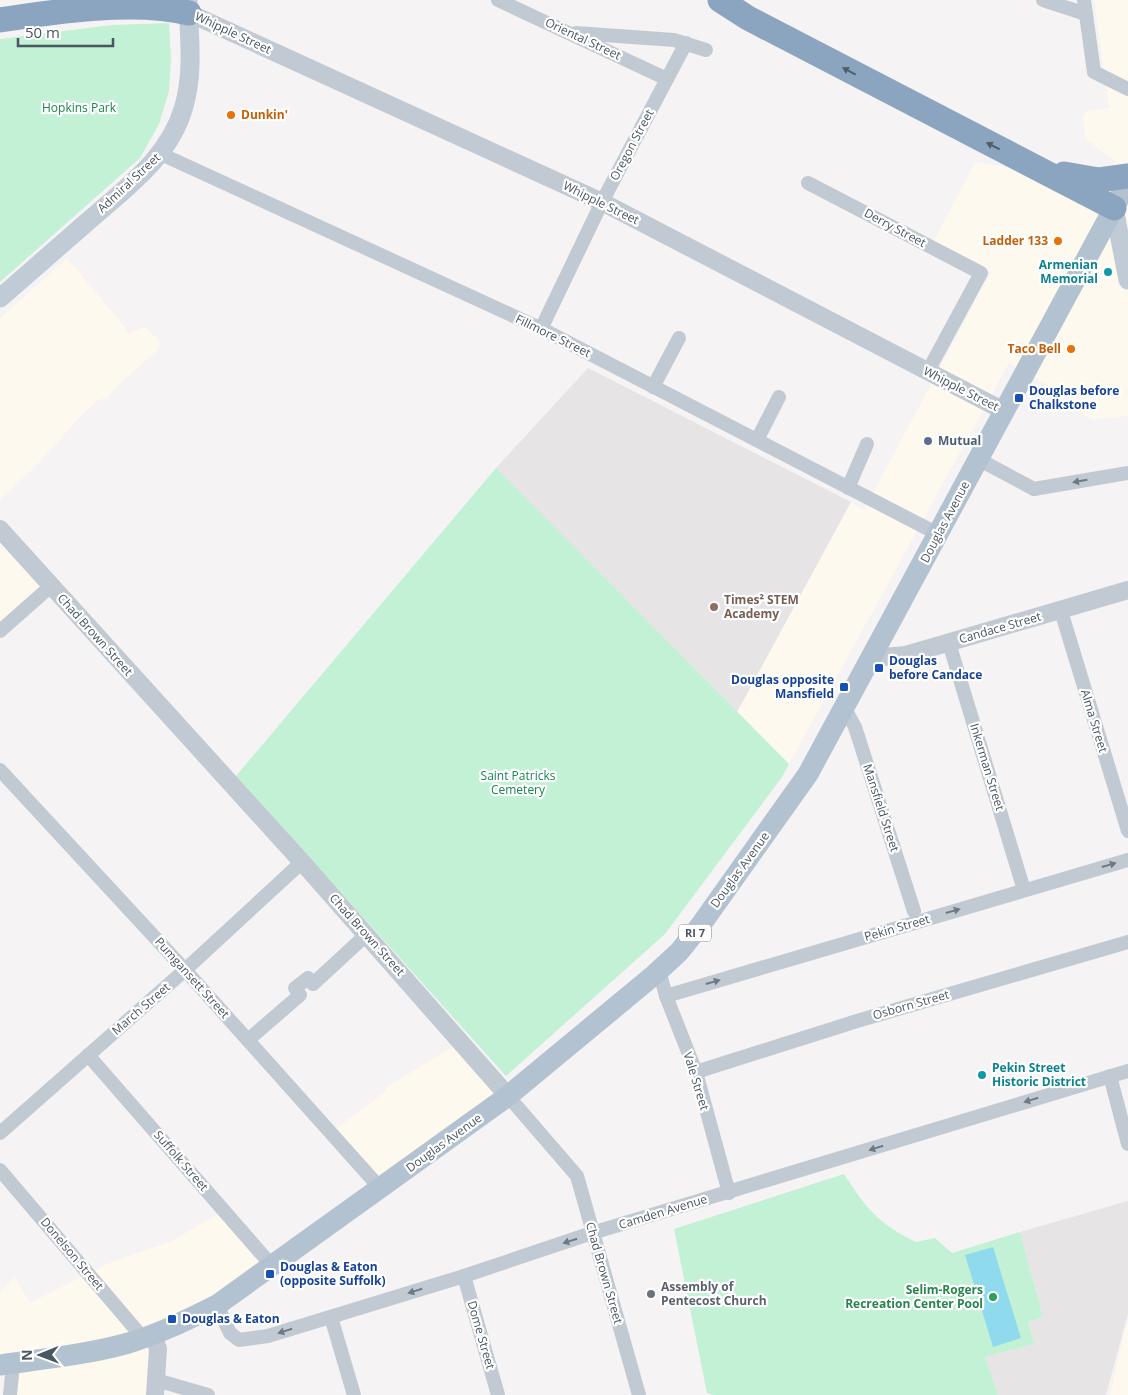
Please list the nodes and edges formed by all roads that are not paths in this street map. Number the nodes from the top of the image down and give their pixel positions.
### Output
1 (498, 0) edge
2 (720, 0) edge
3 (1043, 0) edge
4 (188, 6) edge
5 (1085, 7) edge
6 (0, 20) edge
7 (567, 32) junction
8 (686, 43) junction
9 (706, 50) dead end
10 (667, 79) junction
11 (1128, 89) edge
12 (160, 154) junction
13 (1029, 164) junction
14 (1128, 176) edge
15 (1128, 182) edge
16 (808, 183) dead end
17 (602, 202) junction
18 (1114, 208) junction
19 (1128, 280) edge
20 (0, 298) edge
21 (541, 328) junction
22 (679, 338) dead end
23 (928, 371) junction
24 (654, 387) junction
25 (779, 397) dead end
26 (1004, 411) junction
27 (756, 440) junction
28 (867, 444) dead end
29 (978, 459) junction
30 (1128, 473) edge
31 (848, 488) junction
32 (0, 529) edge
33 (938, 534) junction
34 (51, 586) junction
35 (1128, 590) edge
36 (1061, 611) junction
37 (0, 631) edge
38 (949, 643) junction
39 (871, 658) junction
40 (844, 707) junction
41 (0, 770) edge
42 (1128, 830) edge
43 (1128, 860) edge
44 (302, 862) junction
45 (1024, 890) junction
46 (914, 911) dead end
47 (366, 935) junction
48 (1128, 942) edge
49 (185, 970) junction
50 (659, 970) junction
51 (666, 996) junction
52 (248, 1040) junction
53 (88, 1055) junction
54 (1128, 1071) edge
55 (696, 1072) junction
56 (1110, 1076) junction
57 (508, 1096) junction
58 (0, 1133) edge
59 (1128, 1144) edge
60 (0, 1170) edge
61 (381, 1189) junction
62 (729, 1193) junction
63 (592, 1233) junction
64 (273, 1267) junction
65 (464, 1276) junction
66 (217, 1306) junction
67 (331, 1317) junction
68 (148, 1336) junction
69 (6, 1364) edge
70 (156, 1387) edge
71 (10, 1395) edge
72 (208, 1395) edge
73 (354, 1395) edge
74 (498, 1395) edge
75 (639, 1395) edge

1 - 7 street, Oriental Street
13 -> 2 highway
3 - 5 street
4 - 6 highway
4 - 12 main road, Admiral Street
4 - 17 street, Whipple Street
5 - 11 street
7 - 8 street
7 - 10 street, Oriental Street
8 - 9 street
8 - 10 street, Oregon Street
10 - 17 street, Oregon Street
12 - 20 main road, Admiral Street
12 - 21 street, Fillmore Street
13 - 14 highway
13 - 18 highway
15 - 18 main road, Douglas Avenue / RI 7
16 - 23 street, Derry Street
17 - 21 street, Oregon Street
17 - 23 street, Whipple Street
18 - 19 main road
18 - 26 main road, Douglas Avenue / RI 7
21 - 24 street, Fillmore Street
22 - 24 street
23 - 26 street, Whipple Street
24 - 27 street, Fillmore Street
25 - 27 street
26 - 29 main road, Douglas Avenue / RI 7
27 - 31 street, Fillmore Street
28 - 31 street
30 -> 29 street
29 - 33 main road, Douglas Avenue / RI 7
31 - 33 street, Fillmore Street
32 - 34 street, Chad Brown Street
33 - 39 main road, Douglas Avenue / RI 7
34 - 37 street
34 - 44 street, Chad Brown Street
35 - 36 street, Candace Street
36 - 38 street, Candace Street
36 - 42 street, Alma Street
38 - 39 street, Candace Street
38 - 45 street, Inkerman Street
39 - 40 main road, Douglas Avenue / RI 7
40 - 46 street, Mansfield Street
40 - 50 main road, Douglas Avenue / RI 7
41 - 49 street, Pumgansett Street
45 -> 43 street, Pekin Street
44 - 47 street, Chad Brown Street
44 - 49 street, March Street
51 -> 45 street, Pekin Street
47 - 52 street
47 - 57 street, Chad Brown Street
48 - 55 street, Osborn Street
49 - 52 street, Pumgansett Street
49 - 53 street, March Street
50 - 51 street, Vale Street
50 - 57 main road, Douglas Avenue / RI 7
51 - 55 street, Vale Street
52 - 61 street, Pumgansett Street
53 - 58 street, March Street
53 - 64 street, Suffolk Street
54 - 56 street, Camden Avenue
55 - 62 street, Vale Street
56 - 59 street
56 -> 62 street, Camden Avenue
57 - 61 main road, Douglas Avenue / RI 7
57 - 63 street, Chad Brown Street
60 - 68 street, Donelson Street
61 - 64 main road, Douglas Avenue / RI 7
62 - 63 street, Camden Avenue
63 -> 65 street, Camden Avenue
63 - 75 street, Chad Brown Street
64 - 66 main road, Douglas Avenue / RI 7
65 -> 67 street, Camden Avenue
65 - 74 street, Dome Street
67 -> 66 street, Camden Avenue
66 - 68 main road, Douglas Avenue / RI 7
67 - 73 street
68 - 69 main road, Douglas Avenue / RI 7
68 - 70 street
69 - 71 street
70 - 72 street

